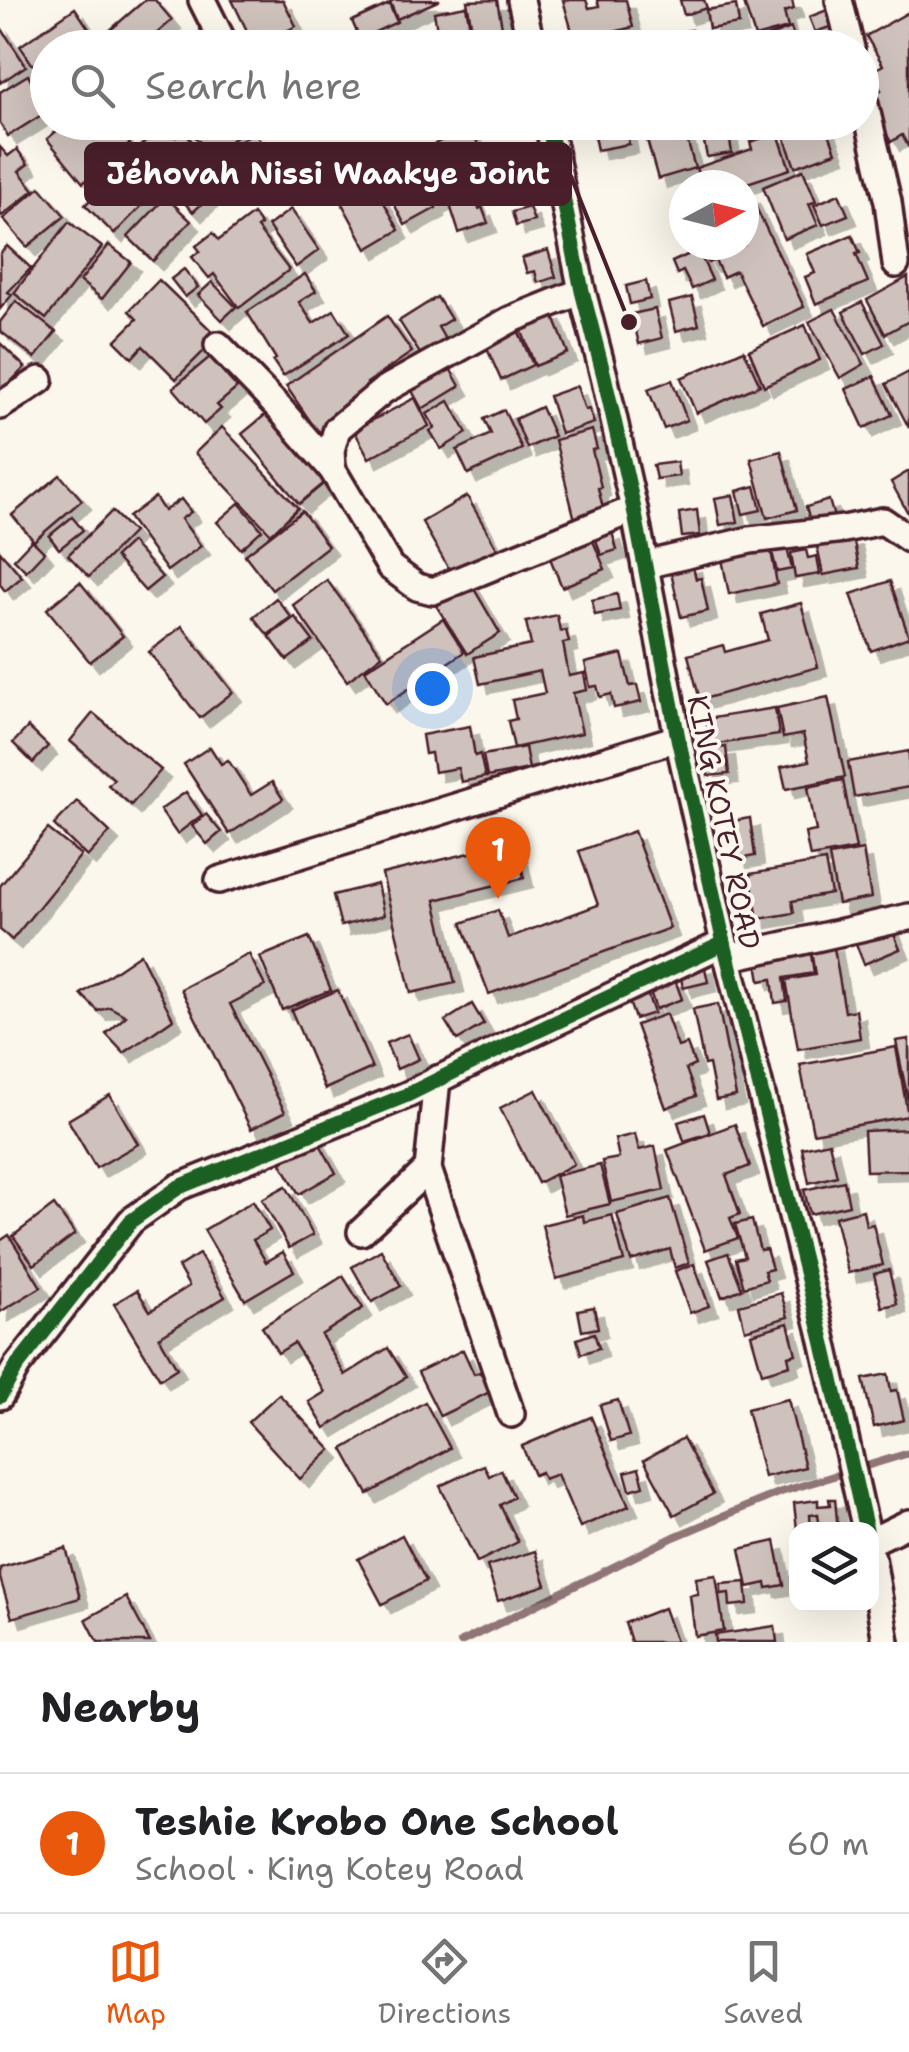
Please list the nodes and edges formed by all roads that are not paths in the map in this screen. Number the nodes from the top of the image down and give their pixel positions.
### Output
1 (202, 0) edge
2 (521, 0) edge
3 (839, 0) edge
4 (217, 30) edge
5 (528, 30) edge
6 (846, 30) edge
7 (552, 140) edge
8 (879, 140) edge
9 (899, 197) edge
10 (896, 264) dead end
11 (582, 292) junction
12 (218, 344) dead end
13 (40, 380) dead end
14 (0, 406) edge
15 (332, 469) junction
16 (634, 509) junction
17 (909, 539) edge
18 (645, 565) junction
19 (678, 738) junction
20 (219, 880) dead end
21 (909, 916) edge
22 (725, 951) junction
23 (438, 1080) junction
24 (428, 1169) junction
25 (360, 1232) dead end
26 (0, 1396) edge
27 (510, 1414) dead end
28 (864, 1521) edge
29 (909, 1524) edge
30 (879, 1538) edge
31 (879, 1600) edge
32 (886, 1642) edge

1 - 4 street
2 - 5 street
3 - 6 street
7 - 11 street, KING KOTEY ROAD
8 - 9 street
9 - 10 street
11 - 15 street
11 - 16 street, KING KOTEY ROAD
12 - 15 street
13 - 14 street
15 - 16 street
16 - 18 street, KING KOTEY ROAD
17 - 18 street
18 - 19 street, KING KOTEY ROAD
19 - 20 street
19 - 22 street, KING KOTEY ROAD
21 - 22 street
22 - 23 street
22 - 28 street, KING KOTEY ROAD
23 - 24 street
23 - 26 street
24 - 25 street
24 - 27 street
29 - 30 street
31 - 32 street

